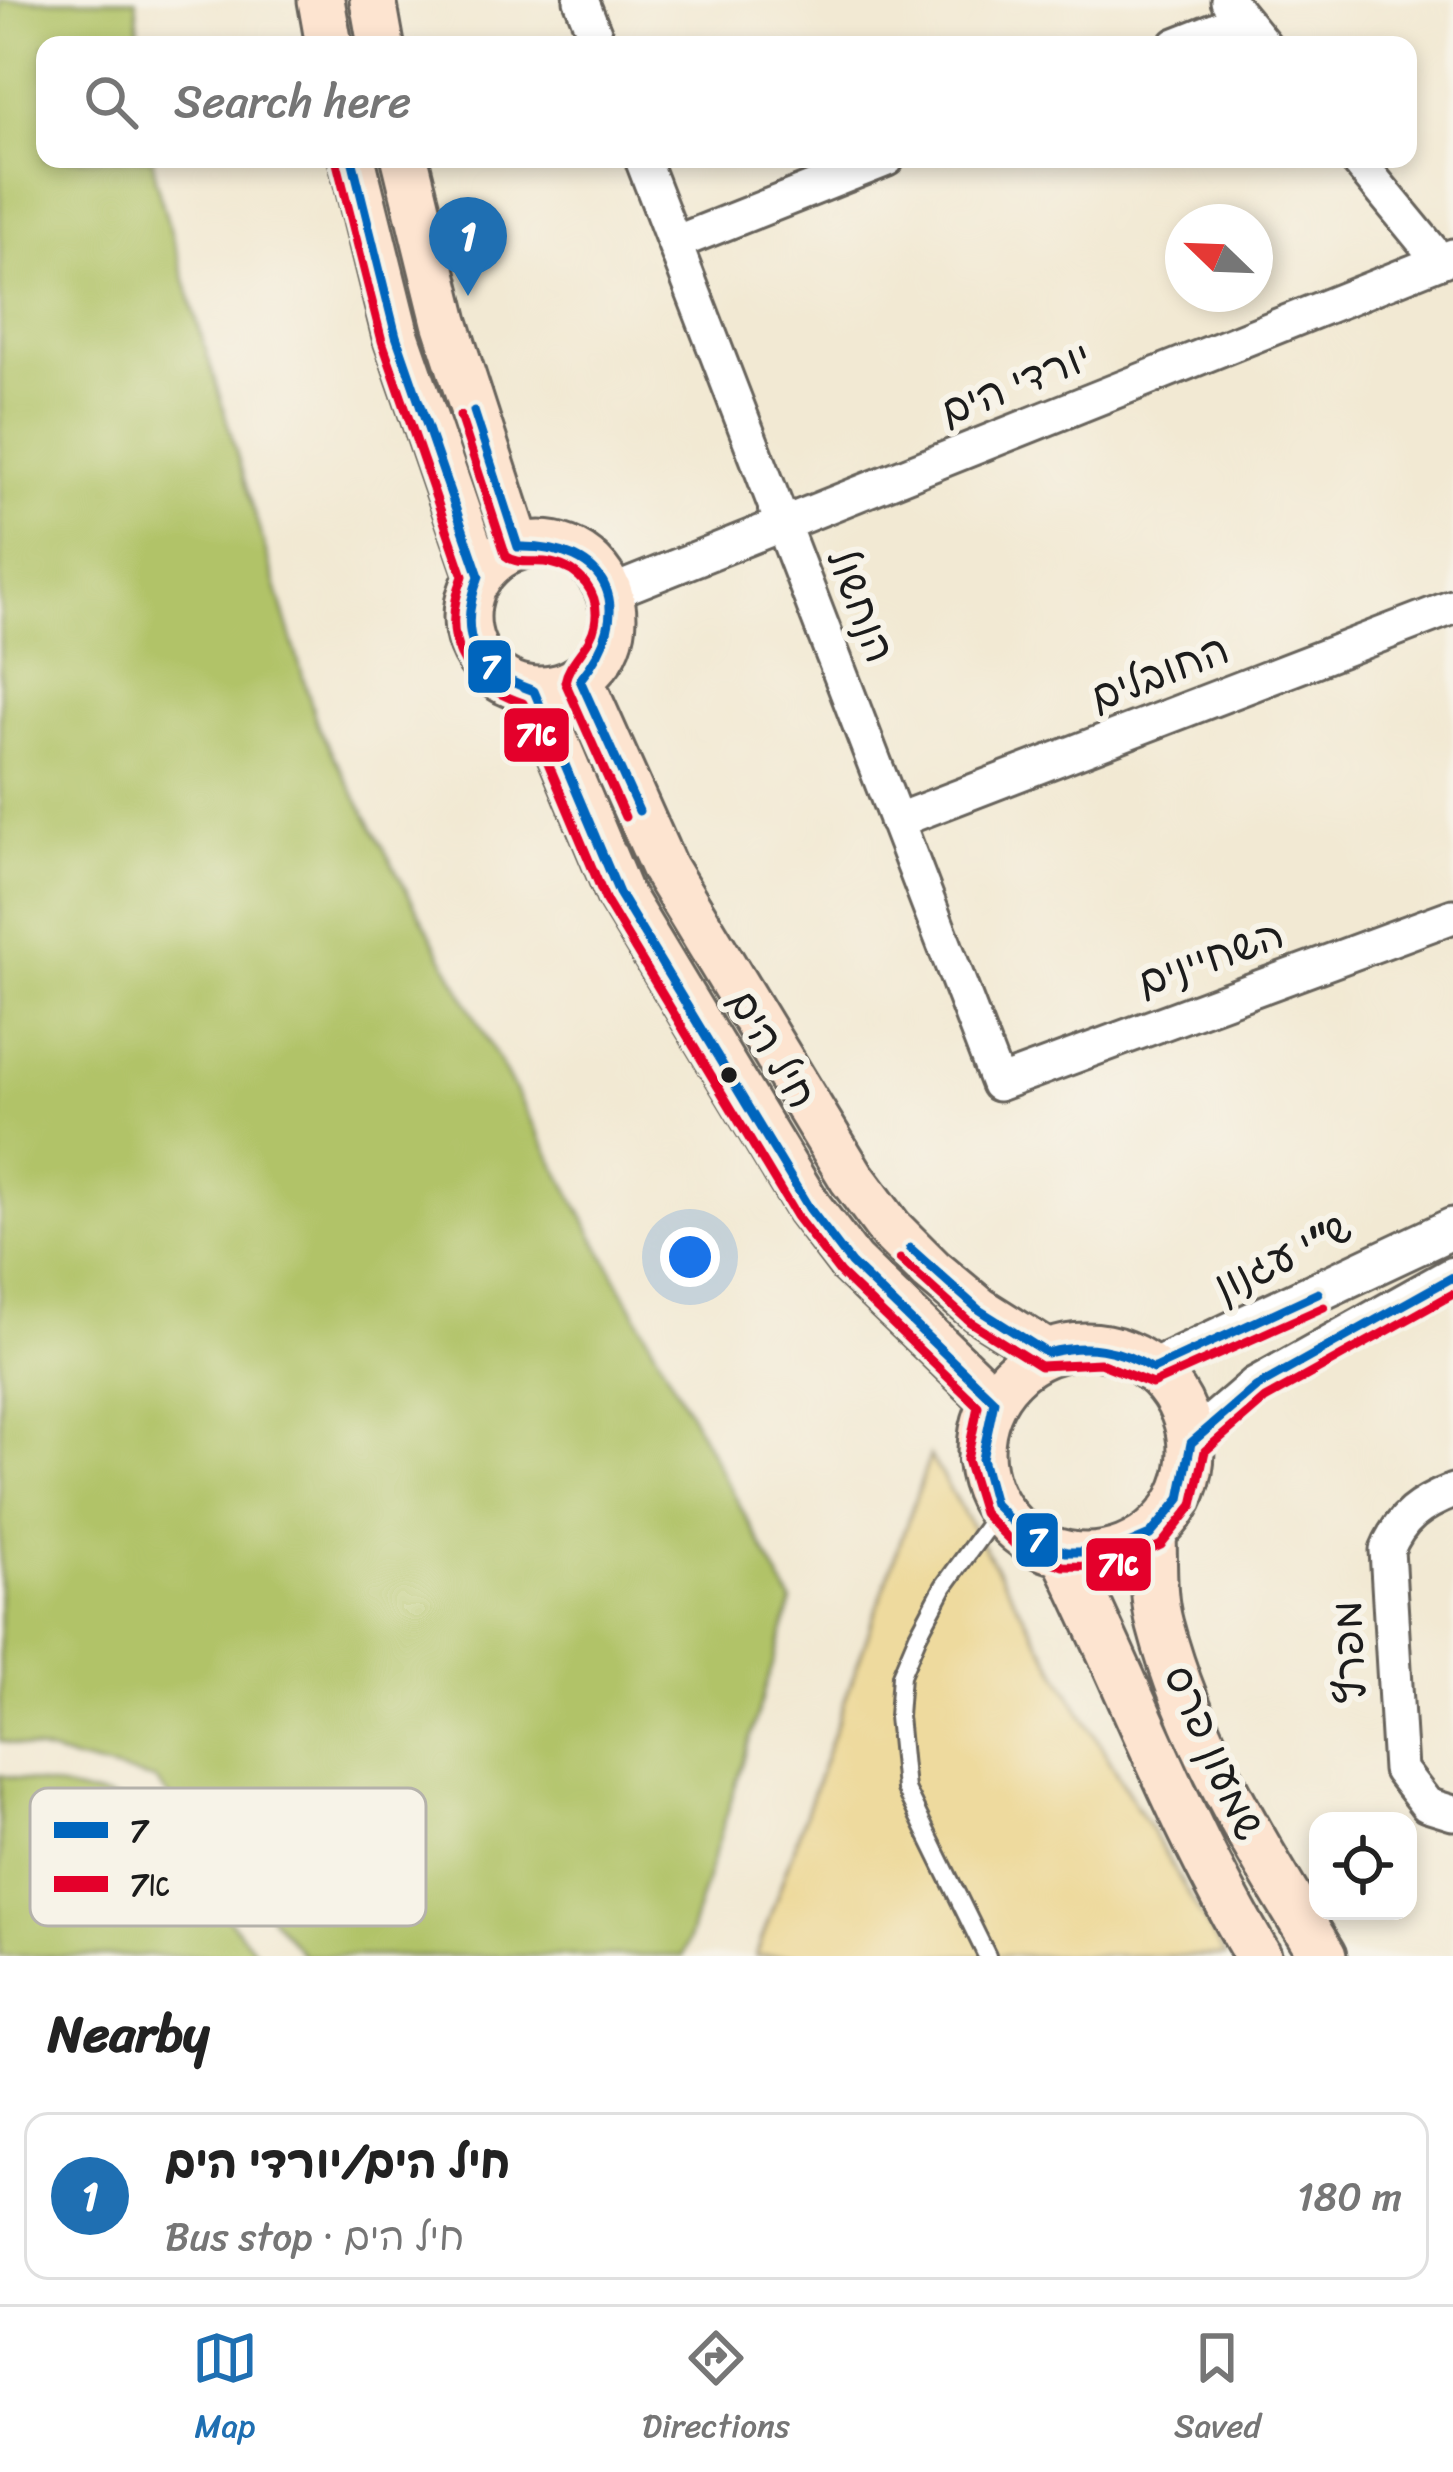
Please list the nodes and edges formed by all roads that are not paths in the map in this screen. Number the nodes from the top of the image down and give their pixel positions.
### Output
1 (321, 0) edge
2 (373, 0) edge
3 (581, 0) edge
4 (1244, 21) edge
5 (327, 36) edge
6 (379, 36) edge
7 (595, 36) edge
8 (1202, 36) edge
9 (354, 168) edge
10 (407, 168) edge
11 (646, 168) edge
12 (864, 168) edge
13 (1364, 168) edge
14 (675, 243) junction
15 (1446, 259) edge
16 (782, 524) junction
17 (518, 547) junction
18 (479, 576) junction
19 (610, 593) junction
20 (1453, 607) edge
21 (580, 680) junction
22 (534, 691) junction
23 (896, 821) junction
24 (1453, 916) edge
25 (998, 1084) joint
26 (1453, 1228) edge
27 (1453, 1277) edge
28 (1047, 1353) junction
29 (1153, 1370) junction
30 (994, 1401) junction
31 (1191, 1442) junction
32 (1453, 1491) edge
33 (998, 1510) junction
34 (1153, 1532) junction
35 (1064, 1554) junction
36 (1453, 1813) edge
37 (987, 1956) edge
38 (1258, 1956) edge
39 (1322, 1956) edge

1 - 5 main road
2 - 6 main road
3 - 7 street
4 - 8 street
9 - 18 main road
10 - 17 main road
11 - 14 street, הנחשול
12 - 14 street
13 - 15 street
14 - 16 street, הנחשול
15 - 16 street, יורדי הים
16 - 19 street, יורדי הים
16 - 23 street, הנחשול
17 - 18 main road
17 - 19 main road
18 - 22 main road
19 - 21 main road
20 - 23 street, החובלים
21 - 22 main road
21 - 28 main road, חיל הים
22 - 30 main road, חיל הים
23 - 25 street, הנחשול
24 - 25 street, השחיינים
26 - 29 street, ש"י עגנון
27 - 31 street
28 - 29 main road
28 - 30 main road
29 - 31 main road
30 - 33 main road
31 - 34 main road
32 - 36 street, מפרץ
33 - 35 main road
33 - 37 lane
34 - 35 main road
34 - 39 main road, שמעון פרס
35 - 38 main road, שמעון פרס

